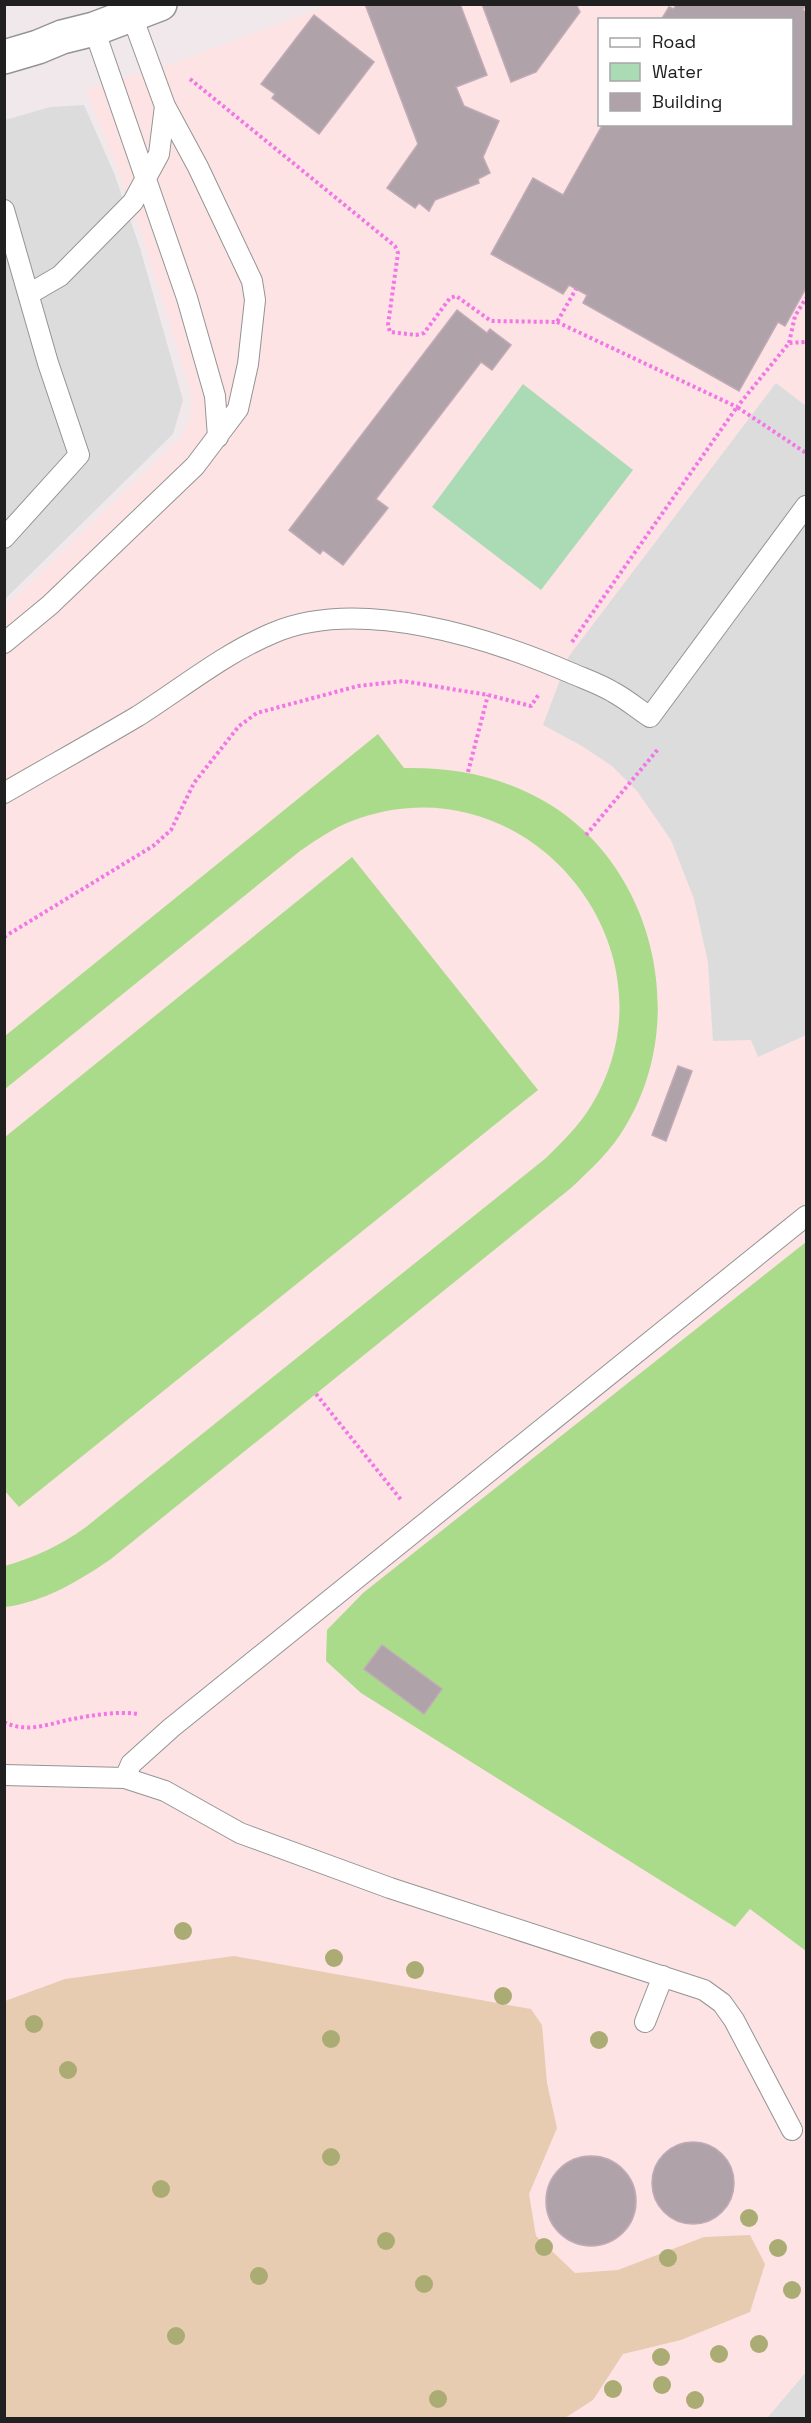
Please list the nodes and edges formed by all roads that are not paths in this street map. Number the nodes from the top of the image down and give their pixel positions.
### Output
1 (146, 10) edge
2 (94, 29) junction
3 (4, 57) edge
4 (165, 106) junction
5 (145, 182) junction
6 (4, 210) edge
7 (29, 294) junction
8 (218, 436) junction
9 (807, 506) edge
10 (4, 538) edge
11 (4, 643) edge
12 (4, 793) edge
13 (807, 1216) edge
14 (4, 1775) edge
15 (125, 1778) junction
16 (663, 1976) junction
17 (645, 2022) dead end
18 (792, 2130) dead end

1 - 2 street
1 - 4 lane
2 - 3 street
2 - 5 lane
4 - 5 lane
4 - 8 lane
5 - 7 lane
5 - 8 lane
6 - 7 lane
7 - 10 lane
8 - 11 lane
9 - 12 lane
13 - 15 lane
14 - 15 lane
15 - 16 lane
16 - 17 lane
16 - 18 lane

